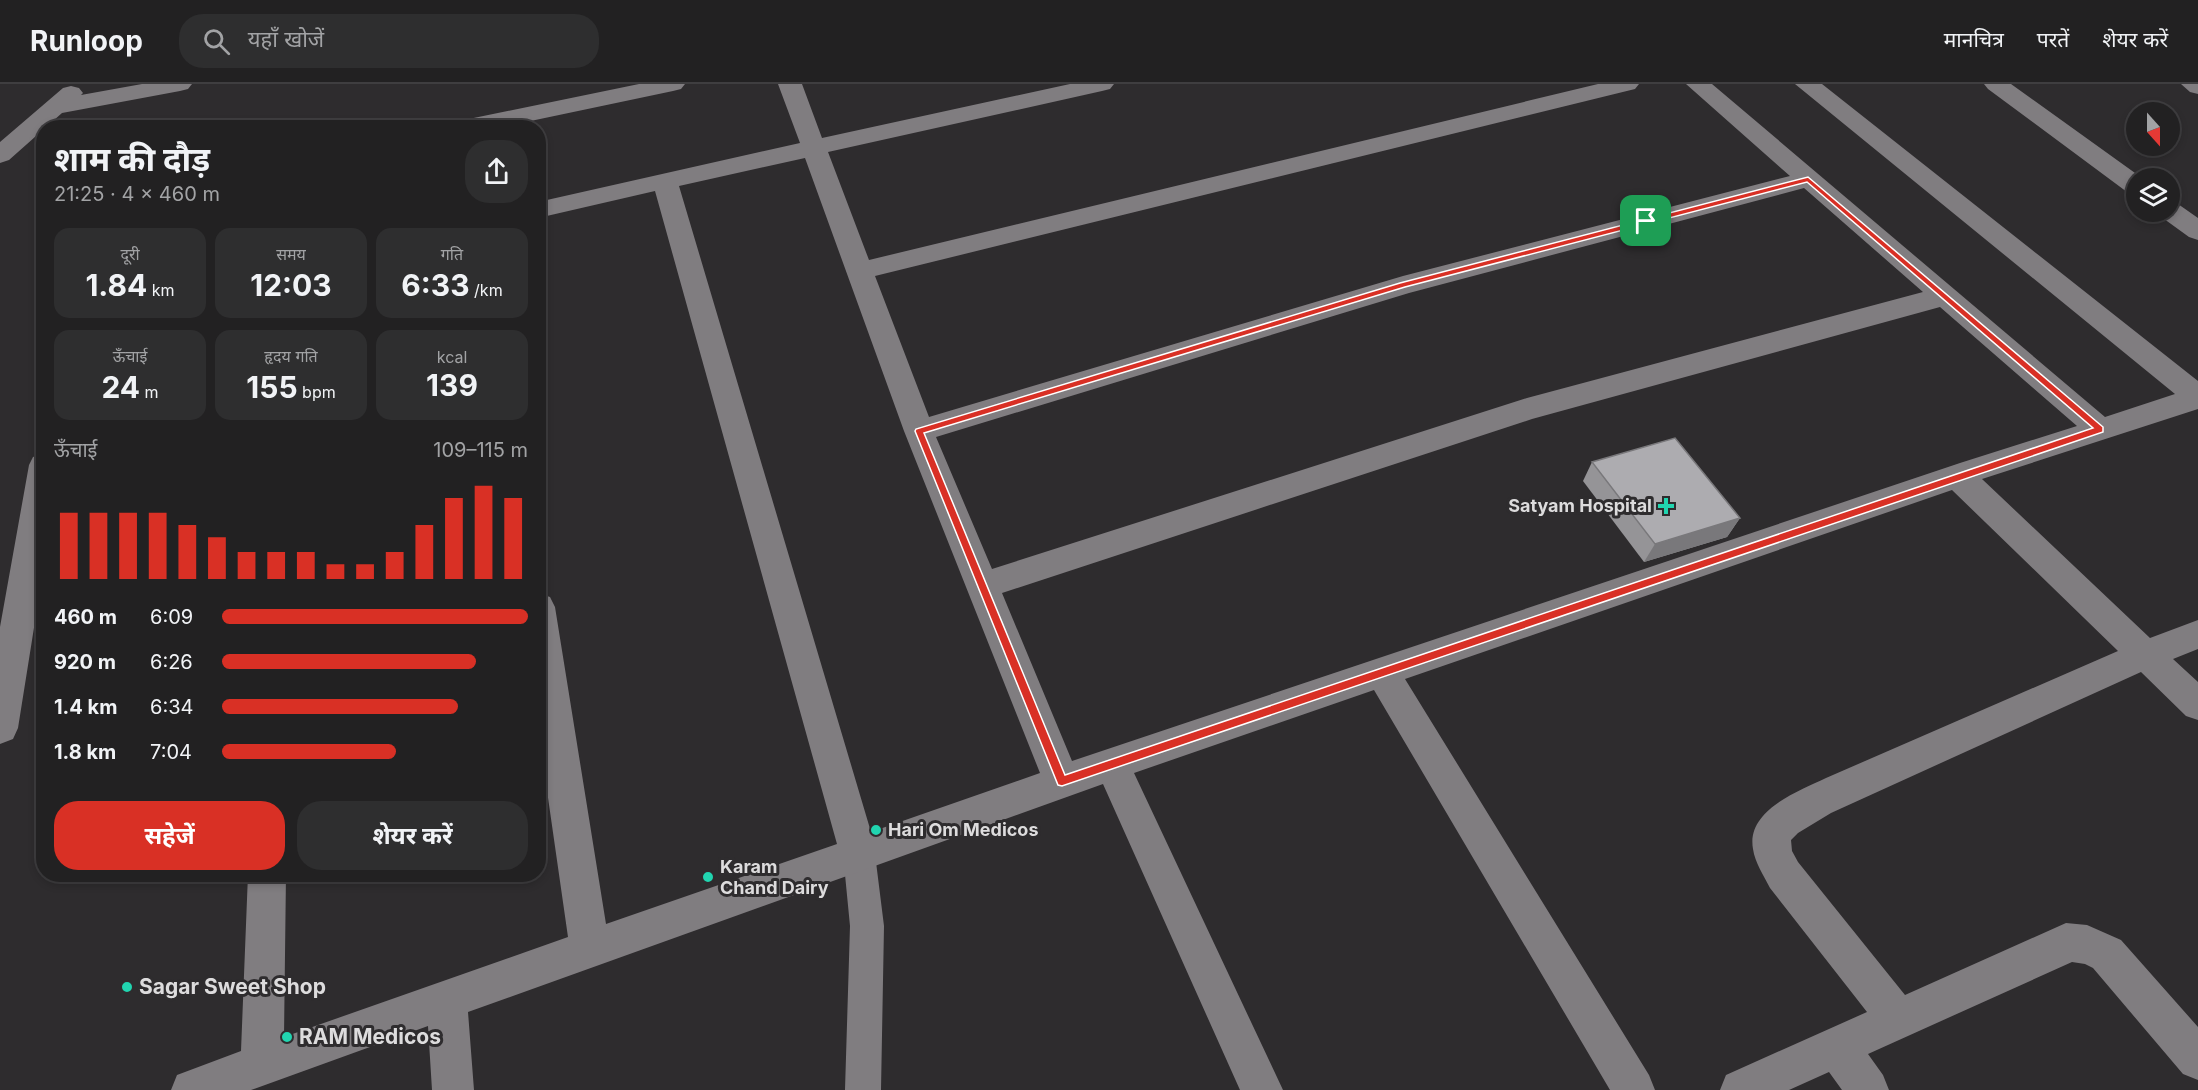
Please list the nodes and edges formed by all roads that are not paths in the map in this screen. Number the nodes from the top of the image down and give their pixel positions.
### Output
1 (82, 84) edge
2 (180, 84) edge
3 (672, 84) edge
4 (790, 84) edge
5 (1102, 84) edge
6 (1627, 84) edge
7 (1698, 84) edge
8 (1807, 84) edge
9 (1996, 84) edge
10 (2193, 84) edge
11 (2198, 87) edge
12 (56, 107) junction
13 (41, 120) edge
14 (498, 120) edge
15 (36, 124) edge
16 (814, 148) junction
17 (0, 155) edge
18 (1808, 179) junction
19 (2126, 179) edge
20 (665, 181) junction
21 (546, 208) edge
22 (2180, 218) edge
23 (2198, 231) edge
24 (860, 271) junction
25 (1945, 296) junction
26 (2198, 397) edge
27 (2100, 429) junction
28 (919, 431) junction
29 (1958, 476) junction
30 (36, 531) edge
31 (984, 585) junction
32 (2198, 634) edge
33 (2146, 654) junction
34 (546, 660) edge
35 (1382, 672) junction
36 (2198, 705) edge
37 (0, 728) edge
38 (1112, 764) junction
39 (1062, 781) junction
40 (859, 854) junction
41 (267, 882) edge
42 (590, 949) junction
43 (447, 1001) junction
44 (1898, 1018) junction
45 (1837, 1047) junction
46 (2198, 1059) edge
47 (262, 1066) junction
48 (192, 1090) edge
49 (453, 1090) edge
50 (862, 1090) edge
51 (1262, 1090) edge
52 (1634, 1090) edge
53 (1741, 1090) edge
54 (1868, 1090) edge

1 - 12 street
2 - 12 street
3 - 14 street
4 - 16 street
5 - 16 street
6 - 24 street
7 - 18 street
8 - 26 street
9 - 19 street
10 - 11 street
12 - 13 street
15 - 17 street
16 - 20 street
16 - 24 street
18 - 25 street
18 - 28 street
20 - 21 street
20 - 40 street
22 - 23 street
24 - 28 street
25 - 27 street
25 - 31 street
26 - 27 street
27 - 29 street
28 - 31 street
29 - 33 street
29 - 35 street
30 - 37 street
31 - 39 street
32 - 33 street
33 - 36 street
33 - 44 street
34 - 42 street
35 - 38 street
35 - 52 street
38 - 39 street
38 - 51 street
39 - 40 street
40 - 42 street
40 - 50 lane
41 - 47 street
42 - 43 street
43 - 47 street
43 - 49 street
44 - 45 street
44 - 46 street
45 - 53 street
45 - 54 street
47 - 48 street

